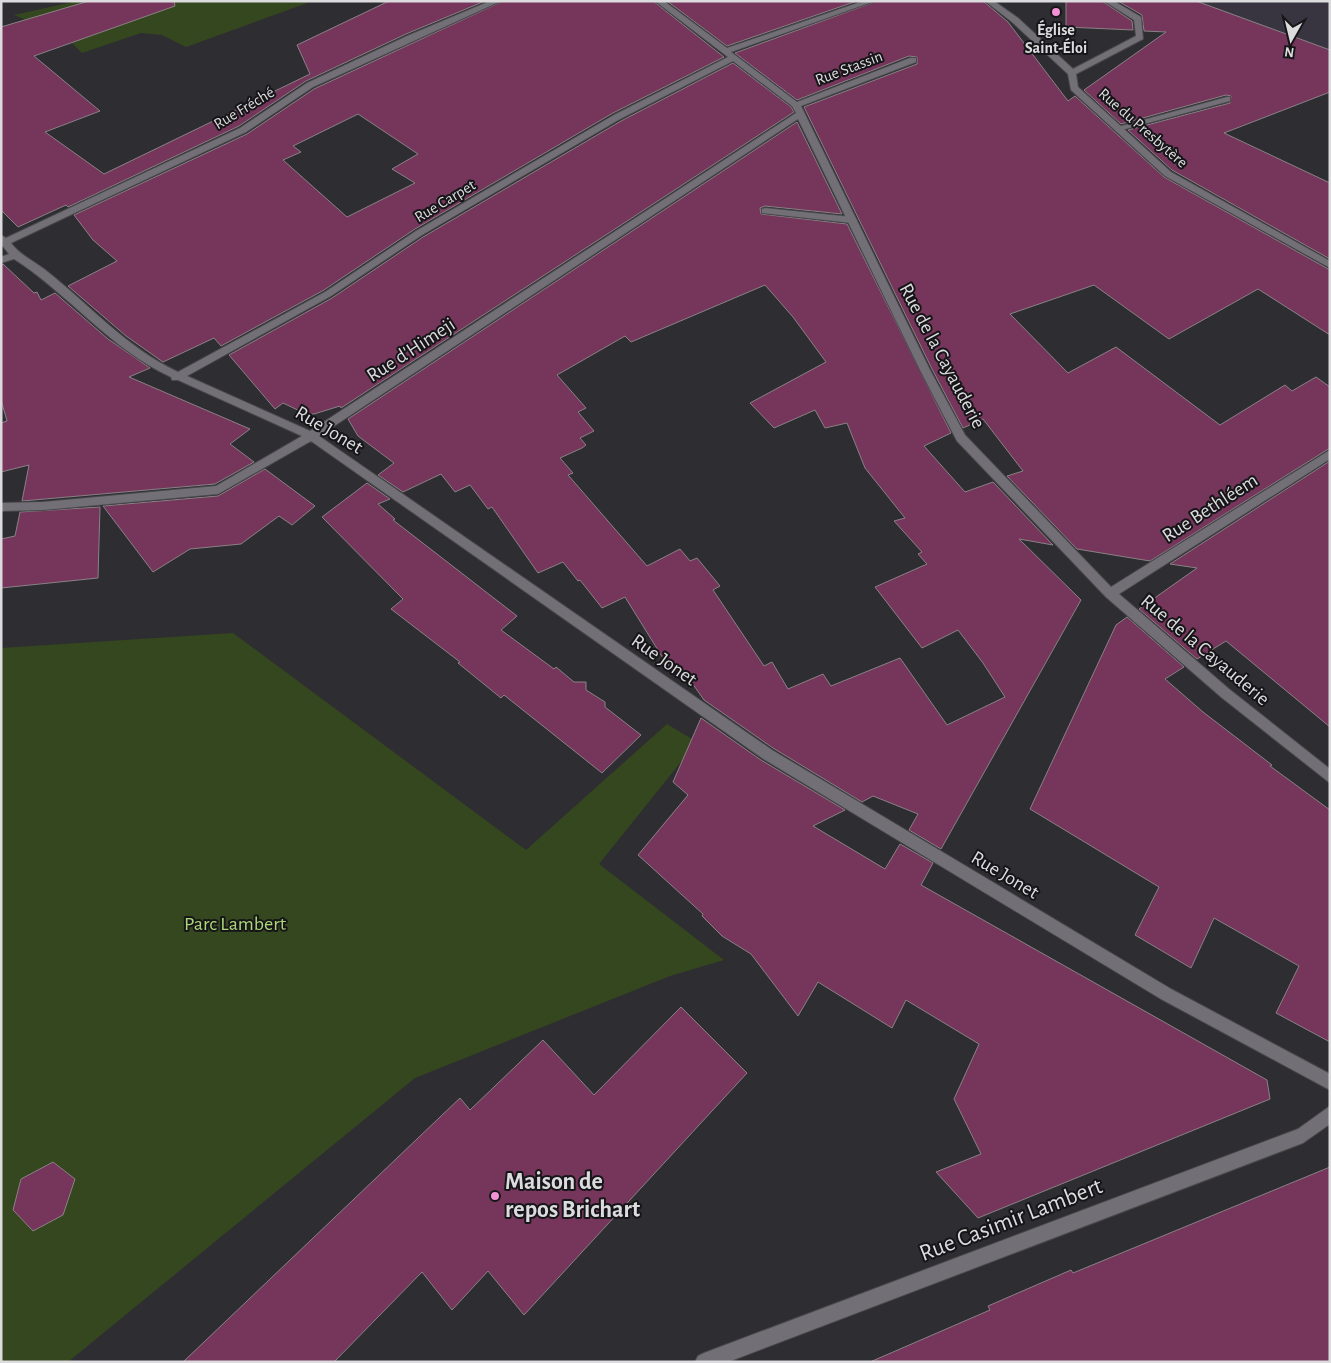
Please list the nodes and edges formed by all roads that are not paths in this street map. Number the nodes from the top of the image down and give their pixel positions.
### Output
1 (497, 1) edge
2 (659, 1) edge
3 (871, 1) edge
4 (988, 1) edge
5 (1108, 1) edge
6 (728, 55) junction
7 (914, 60) dead end
8 (1072, 73) junction
9 (1227, 99) dead end
10 (798, 109) junction
11 (1118, 128) junction
12 (765, 211) dead end
13 (852, 220) junction
14 (4, 240) edge
15 (15, 256) junction
16 (1, 260) edge
17 (1330, 265) edge
18 (176, 377) junction
19 (311, 436) junction
20 (1330, 454) edge
21 (1, 507) edge
22 (1110, 594) junction
23 (1330, 777) edge
24 (1330, 1082) edge
25 (1330, 1114) edge
26 (704, 1362) edge

1 - 14 street, Rue Fréché
2 - 6 street, Rue de la Cayauderie
3 - 6 street, Rue Carpet
4 - 8 street, Rue du Presbytère
5 - 8 street
6 - 10 street, Rue de la Cayauderie
6 - 18 street, Rue Carpet
7 - 10 street, Rue Stassin
8 - 11 street, Rue du Presbytère
9 - 11 street
10 - 13 street, Rue de la Cayauderie
10 - 19 street, Rue d'Himeji
11 - 17 street, Rue du Presbytère
12 - 13 street
13 - 22 street, Rue de la Cayauderie
14 - 15 street, Rue Jonet
15 - 16 street
15 - 18 street, Rue Jonet
18 - 19 street, Rue Jonet
19 - 21 street, Rue d'Himeji
19 - 24 street, Rue Jonet
20 - 22 street, Rue Bethléem
22 - 23 street, Rue de la Cayauderie
25 - 26 street, Rue Casimir Lambert

